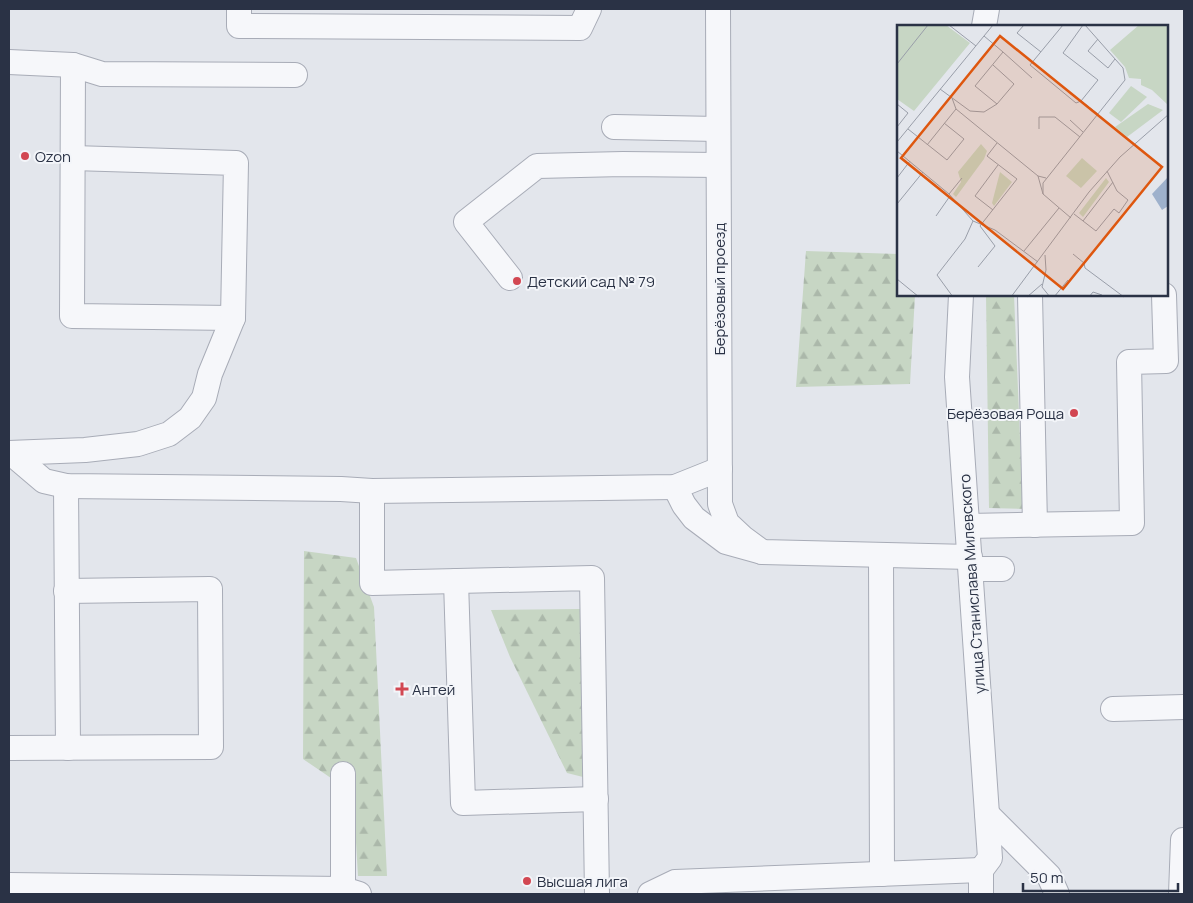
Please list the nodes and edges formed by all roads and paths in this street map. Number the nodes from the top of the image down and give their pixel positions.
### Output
1 (239, 9) edge
2 (589, 9) edge
3 (718, 9) edge
4 (987, 9) edge
5 (984, 25) edge
6 (9, 62) edge
7 (73, 65) junction
8 (295, 75) dead end
9 (614, 127) dead end
10 (718, 129) junction
11 (73, 158) junction
12 (718, 165) junction
13 (510, 278) dead end
14 (962, 296) edge
15 (1030, 296) edge
16 (1164, 296) edge
17 (233, 318) junction
18 (10, 453) edge
19 (720, 469) junction
20 (66, 486) junction
21 (675, 487) junction
22 (372, 492) junction
23 (1035, 525) junction
24 (968, 526) junction
25 (762, 552) junction
26 (881, 555) junction
27 (971, 563) junction
28 (1002, 569) dead end
29 (456, 581) junction
30 (66, 591) junction
31 (1184, 707) edge
32 (1113, 708) dead end
33 (9, 748) edge
34 (68, 748) junction
35 (343, 774) dead end
36 (596, 799) junction
37 (987, 814) junction
38 (1183, 840) dead end
39 (981, 870) junction
40 (882, 874) junction
41 (9, 885) edge
42 (52, 890) edge
43 (150, 891) edge
44 (354, 893) edge
45 (597, 894) edge
46 (650, 894) edge
47 (981, 894) edge
48 (1057, 894) edge
49 (1181, 894) edge

1 - 2 street
3 - 10 street, Берёзовый проезд
4 - 5 street
6 - 7 street
7 - 8 street
7 - 11 street
9 - 10 street
10 - 12 street, Берёзовый проезд
11 - 17 street
11 - 17 street
12 - 13 street
12 - 19 street, Берёзовый проезд
14 - 24 street, улица Станислава Милевского
15 - 23 street
16 - 23 street
17 - 18 street
18 - 20 street
19 - 21 street
19 - 25 street, Берёзовый проезд
20 - 22 street
20 - 30 street
21 - 22 street
21 - 25 street
22 - 29 street
23 - 24 street
24 - 27 street, улица Станислава Милевского
25 - 26 street
26 - 27 street
26 - 40 street
27 - 28 street
27 - 37 street, улица Станислава Милевского
29 - 36 street
29 - 36 street
30 - 34 street
30 - 34 street
31 - 32 street
33 - 34 street
35 - 44 street
36 - 45 street
37 - 39 street, улица Станислава Милевского
37 - 48 street
38 - 49 street
39 - 40 street
39 - 47 street
40 - 46 street
41 - 42 street
42 - 43 street
43 - 44 street

